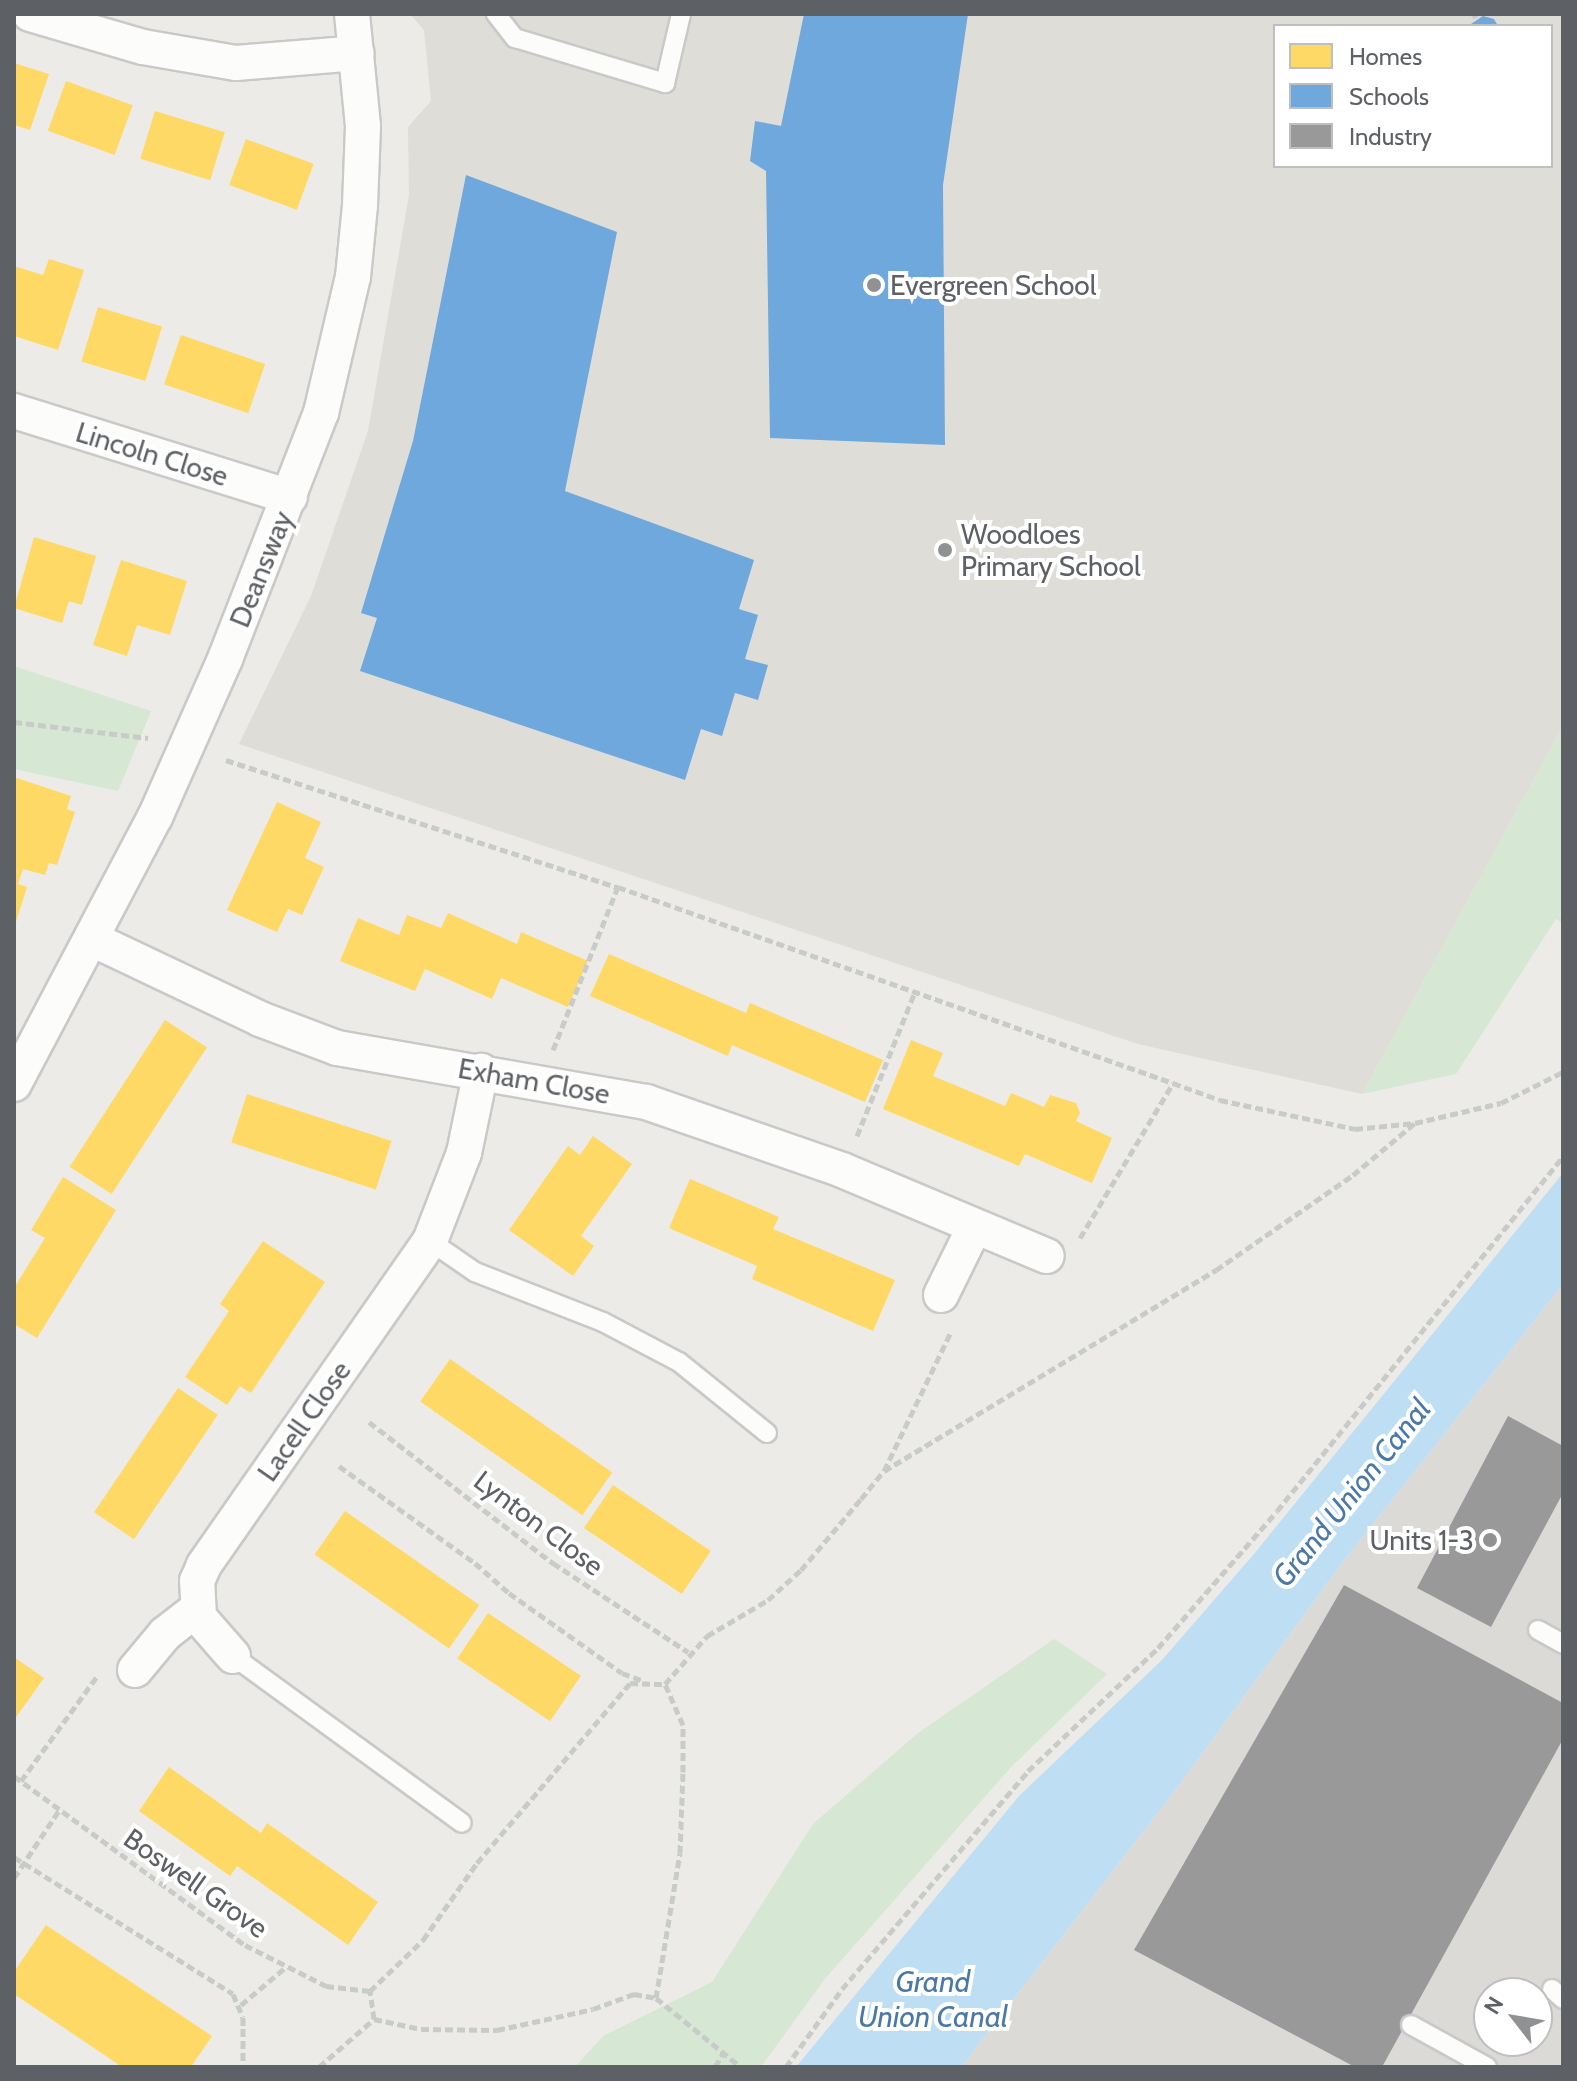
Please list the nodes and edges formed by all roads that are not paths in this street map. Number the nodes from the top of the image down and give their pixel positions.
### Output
1 (30, 14) edge
2 (352, 14) edge
3 (496, 14) edge
4 (681, 14) edge
5 (357, 53) junction
6 (14, 411) edge
7 (290, 497) junction
8 (94, 940) junction
9 (481, 1071) junction
10 (14, 1084) edge
11 (974, 1228) junction
12 (430, 1241) junction
13 (1057, 1247) road end
14 (947, 1310) road end
15 (767, 1433) dead end
16 (197, 1609) junction
17 (1538, 1630) dead end
18 (1563, 1644) edge
19 (233, 1656) joint
20 (135, 1670) dead end
21 (462, 1823) dead end
22 (1411, 2025) dead end
23 (1487, 2067) edge

1 - 5 street
2 - 5 street, Deansway
3 - 4 lane
5 - 7 street, Deansway
6 - 7 street, Lincoln Close
7 - 8 street, Deansway
8 - 9 street, Exham Close
8 - 10 street, Deansway
9 - 11 street, Exham Close
9 - 12 street, Lacell Close
11 - 13 street, Exham Close
11 - 14 street
12 - 15 lane
12 - 16 street, Lacell Close
16 - 19 street
16 - 20 street
17 - 18 lane
19 - 21 lane
22 - 23 lane

